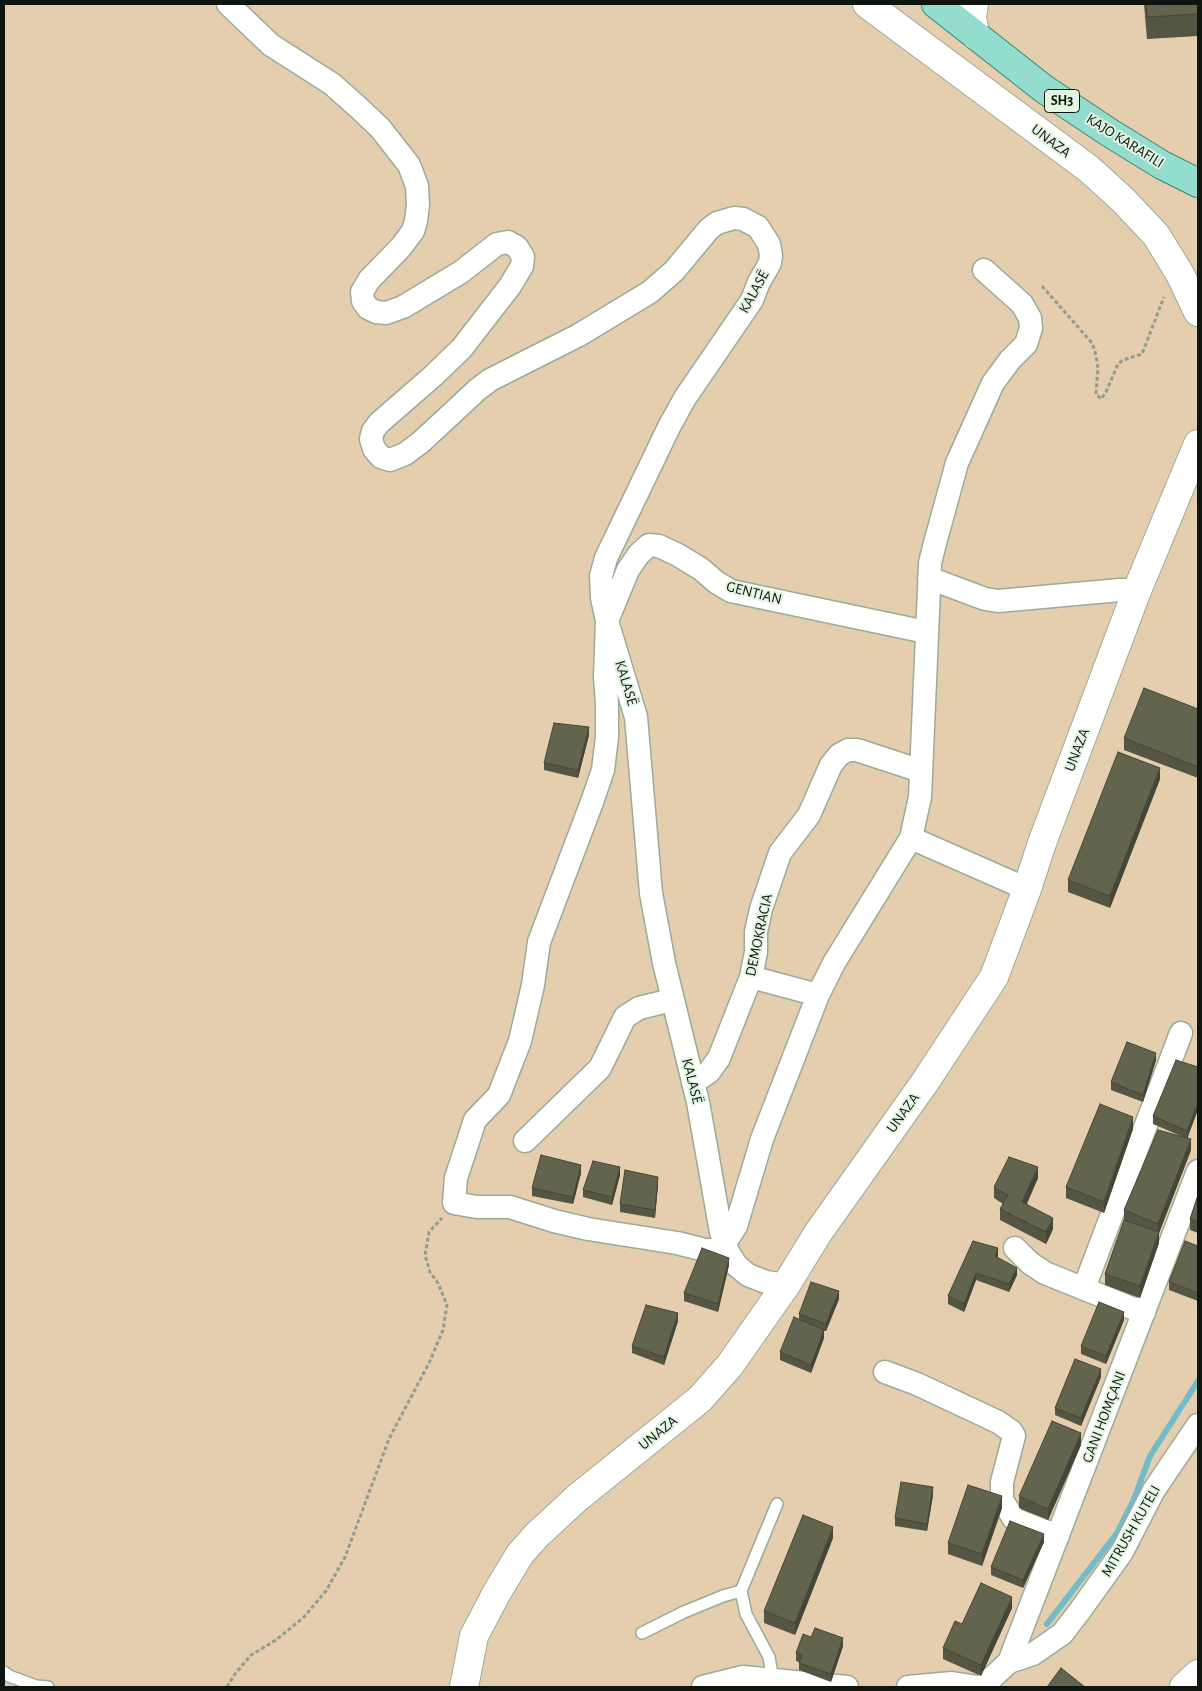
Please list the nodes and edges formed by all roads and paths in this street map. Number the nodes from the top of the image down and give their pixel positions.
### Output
1 (228, 4) edge
2 (867, 4) edge
3 (936, 4) edge
4 (974, 4) edge
5 (975, 35) junction
6 (1198, 183) edge
7 (984, 270) dead end
8 (1180, 274) junction
9 (1042, 286) dead end
10 (1198, 312) edge
11 (1198, 444) edge
12 (1191, 482) edge
13 (929, 578) junction
14 (1136, 593) junction
15 (607, 621) junction
16 (926, 632) junction
17 (921, 771) junction
18 (911, 838) junction
19 (1028, 889) junction
20 (751, 977) junction
21 (818, 995) junction
22 (672, 1000) junction
23 (1181, 1033) dead end
24 (693, 1083) junction
25 (525, 1141) dead end
26 (1198, 1171) edge
27 (454, 1203) junction
28 (725, 1242) junction
29 (1015, 1248) dead end
30 (786, 1285) junction
31 (1084, 1288) junction
32 (1144, 1313) junction
33 (885, 1372) dead end
34 (1198, 1425) edge
35 (777, 1504) dead end
36 (1058, 1536) junction
37 (741, 1591) junction
38 (642, 1633) dead end
39 (1009, 1662) junction
40 (4, 1672) edge
41 (1198, 1674) edge
42 (773, 1680) junction
43 (48, 1687) edge
44 (227, 1687) edge
45 (464, 1687) edge
46 (703, 1687) edge
47 (847, 1687) edge
48 (908, 1687) edge
49 (980, 1687) edge
50 (1184, 1687) edge

1 - 15 street, KALASË
2 - 8 main road, UNAZA
3 - 5 main road, KAJO KARAFILI / SH3
4 - 5 main road
5 - 6 main road, KAJO KARAFILI / SH3
7 - 13 street
8 - 9 path
8 - 10 main road, UNAZA
11 - 12 main road, UNAZA
12 - 14 main road, UNAZA
13 - 14 street
13 - 16 street
14 - 19 main road, UNAZA
15 - 16 street, GENTIAN
15 - 22 street, KALASË
15 - 27 street
16 - 17 street
17 - 18 street
17 - 20 street, DEMOKRACIA
18 - 19 street
18 - 21 street
19 - 30 main road, UNAZA
20 - 21 street
20 - 24 street, DEMOKRACIA
21 - 28 street
22 - 24 street, KALASË
22 - 25 street
23 - 31 street
24 - 28 street, KALASË
26 - 32 street, GANI HOMÇANI
27 - 28 street
27 - 44 path
28 - 30 street, KALASË
29 - 31 street
30 - 45 main road, UNAZA
31 - 32 street
32 - 36 street, GANI HOMÇANI
33 - 36 street
34 - 39 street, MITRUSH KUTELI
35 - 37 lane
36 - 39 street, GANI HOMÇANI
37 - 38 lane
37 - 42 lane
39 - 49 street
40 - 43 lane
41 - 50 main road
42 - 46 street
42 - 47 street
48 - 49 street

